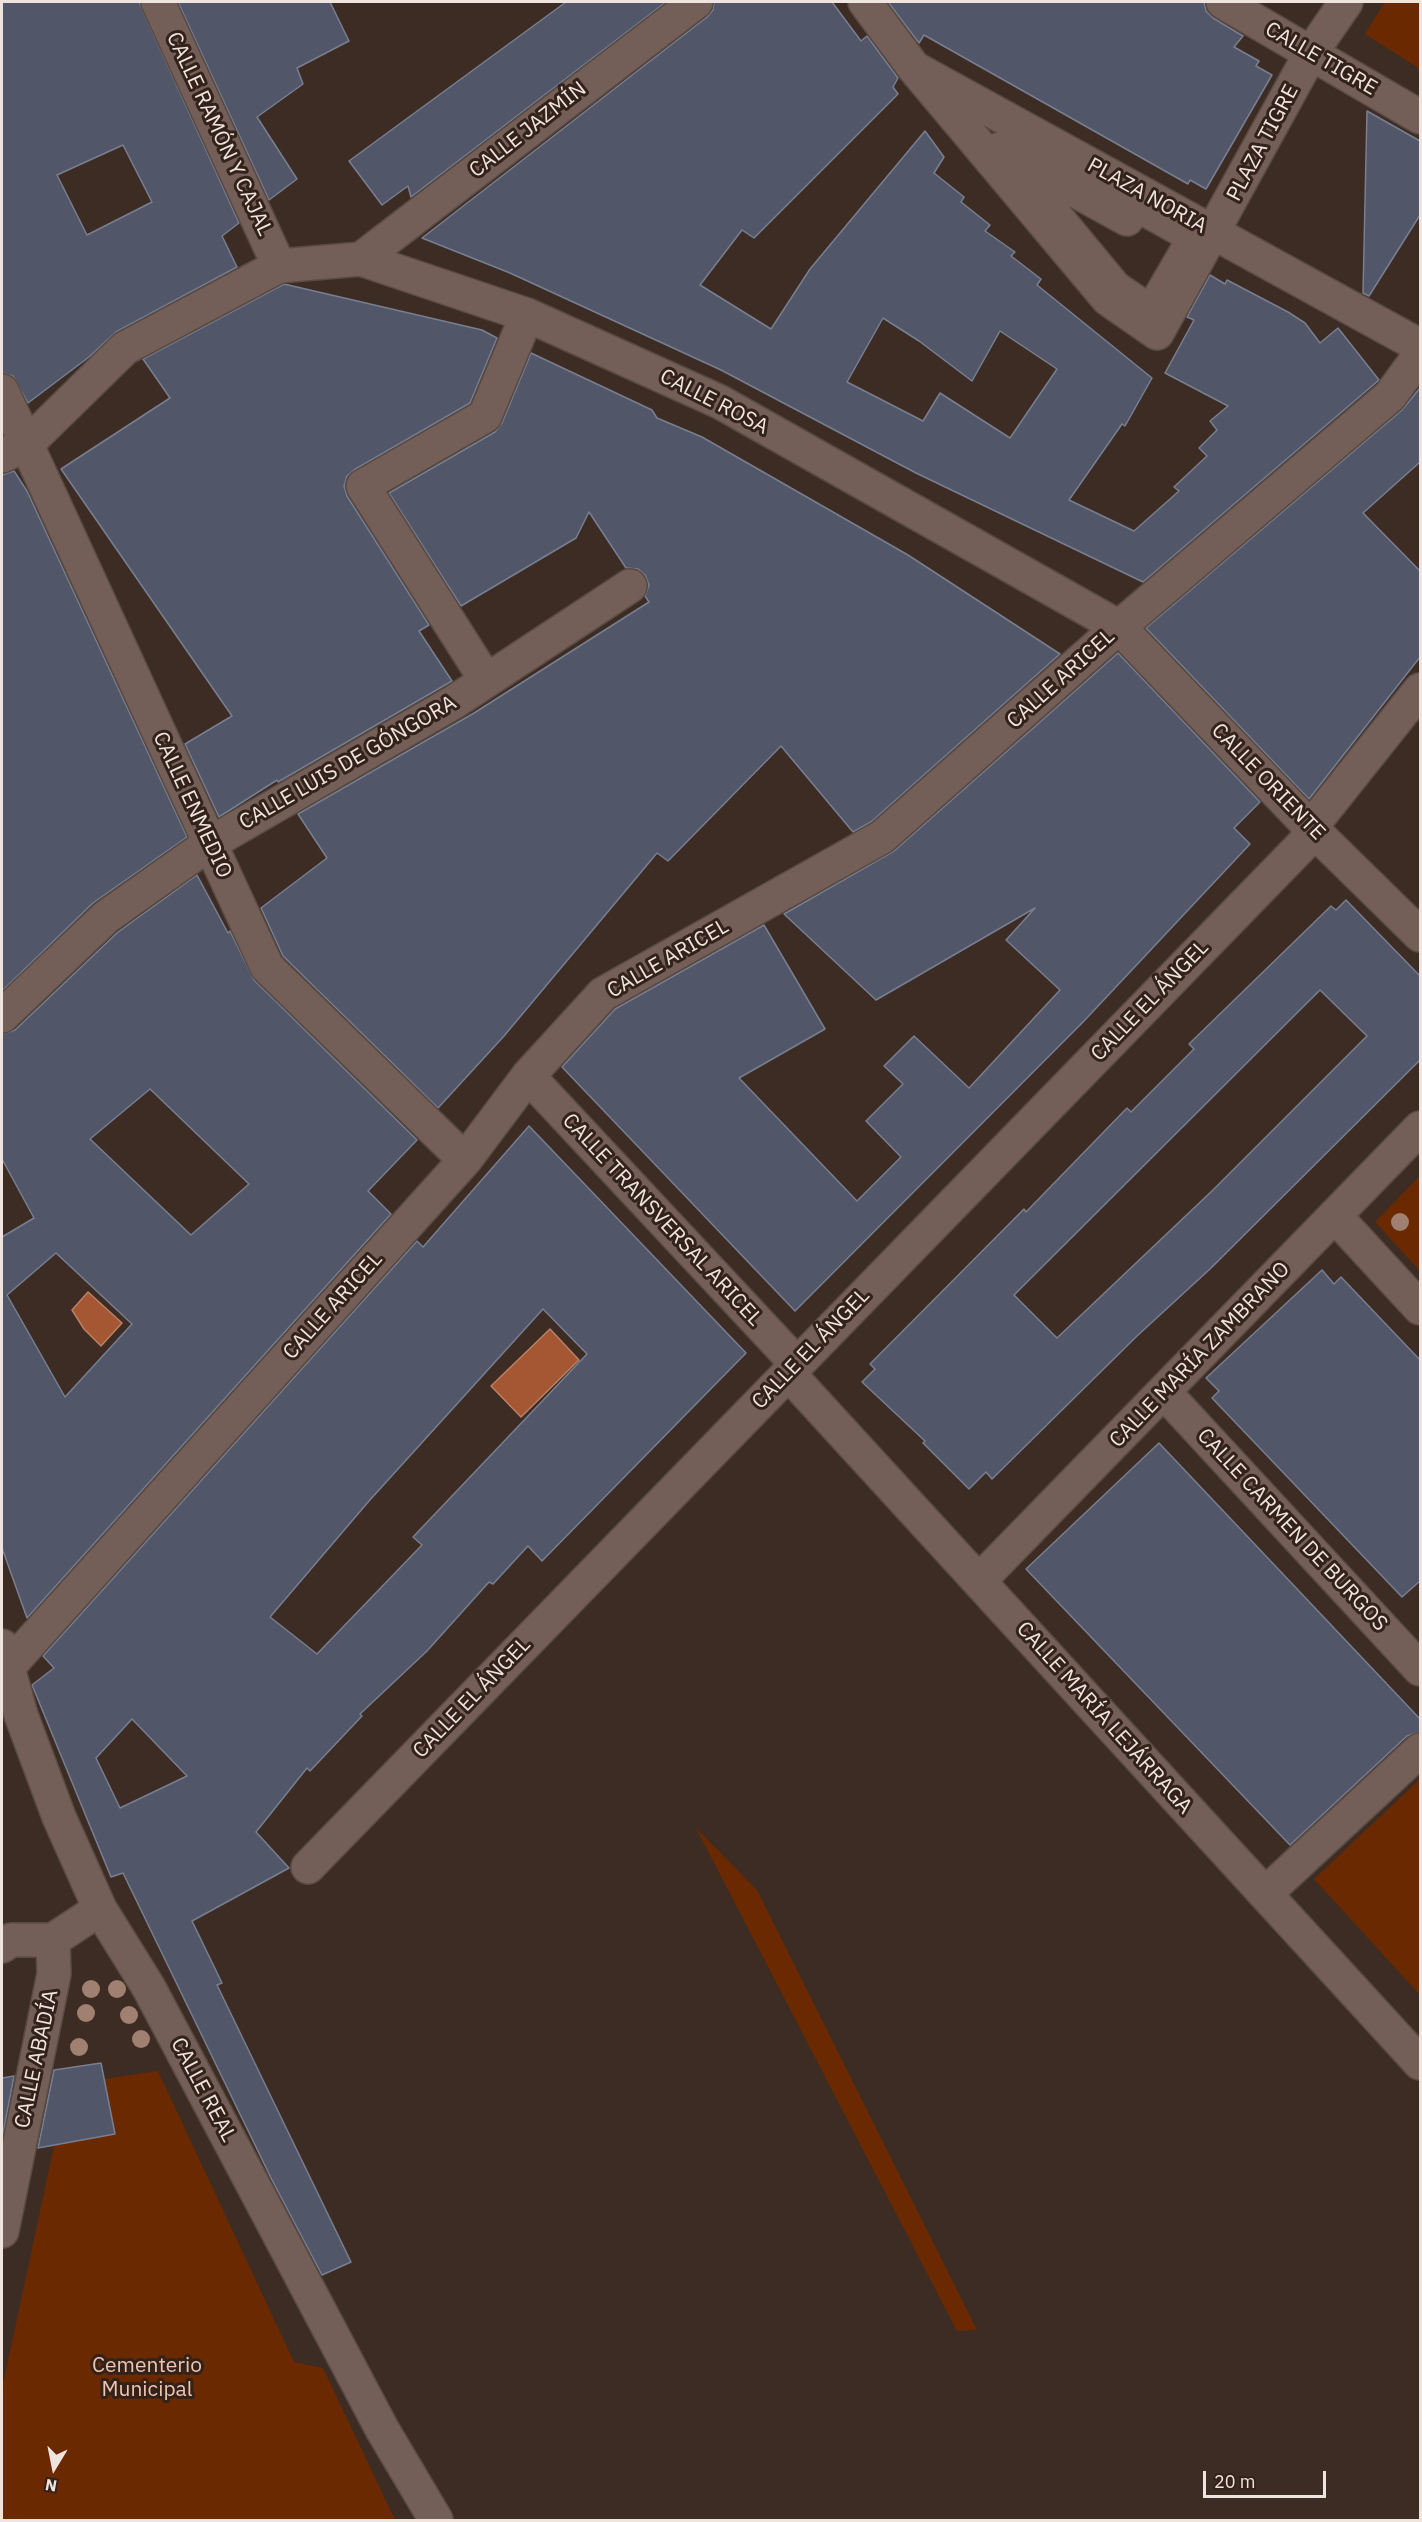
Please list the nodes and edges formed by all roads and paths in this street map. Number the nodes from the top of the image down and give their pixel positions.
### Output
1 (158, 2) edge
2 (696, 2) edge
3 (865, 2) edge
4 (1222, 2) edge
5 (1346, 2) edge
6 (1311, 53) junction
7 (914, 68) junction
8 (1420, 117) edge
9 (1205, 235) junction
10 (361, 259) junction
11 (279, 266) junction
12 (527, 315) junction
13 (1420, 346) edge
14 (1420, 355) edge
15 (2, 391) edge
16 (14, 450) edge
17 (630, 586) dead end
18 (1119, 627) junction
19 (486, 680) junction
20 (1420, 690) edge
21 (1316, 825) junction
22 (209, 844) junction
23 (1420, 935) edge
24 (2, 1016) edge
25 (528, 1077) junction
26 (1420, 1128) edge
27 (465, 1160) junction
28 (1335, 1216) junction
29 (1420, 1308) edge
30 (792, 1368) junction
31 (1164, 1392) junction
32 (979, 1581) junction
33 (5, 1656) edge
34 (1420, 1669) edge
35 (1420, 1750) edge
36 (308, 1867) dead end
37 (1265, 1894) junction
38 (100, 1909) junction
39 (54, 1940) junction
40 (2, 1946) edge
41 (1420, 2063) edge
42 (2, 2231) edge
43 (436, 2520) edge

1 - 11 street, CALLE RAMÓN Y CAJAL
2 - 10 street, CALLE JAZMÍN
3 - 7 street, PLAZA NORIA
4 - 6 street, CALLE TIGRE
5 - 6 street, PLAZA TIGRE
6 - 8 street, CALLE TIGRE
6 - 9 street, PLAZA TIGRE
7 - 9 street, PLAZA NORIA
7 - 9 street, PLAZA NORIA
9 - 9 street, PLAZA NORIA
9 - 13 street
10 - 11 street, CALLE ROSA
10 - 12 street, CALLE ROSA
11 - 16 street
12 - 18 street, CALLE ROSA
12 - 19 street
14 - 18 street, CALLE ARICEL
15 - 16 street, CALLE ENMEDIO
16 - 22 street, CALLE ENMEDIO
17 - 19 street, CALLE LUIS DE GÓNGORA
18 - 21 street, CALLE ORIENTE
18 - 25 street, CALLE ARICEL
19 - 22 street, CALLE LUIS DE GÓNGORA
20 - 21 street, CALLE EL ÁNGEL
21 - 23 street, CALLE ORIENTE
21 - 30 street, CALLE EL ÁNGEL
22 - 24 street, CALLE LUIS DE GÓNGORA
22 - 27 street, CALLE ENMEDIO
25 - 27 street, CALLE ARICEL
25 - 30 street, CALLE TRANSVERSAL ARICEL
26 - 28 street, CALLE MARÍA ZAMBRANO
27 - 33 street, CALLE ARICEL
28 - 29 street
28 - 31 street, CALLE MARÍA ZAMBRANO
30 - 32 street, CALLE MARÍA LEJÁRRAGA
30 - 36 street, CALLE EL ÁNGEL
31 - 32 street, CALLE MARÍA ZAMBRANO
31 - 34 street, CALLE CARMEN DE BURGOS
32 - 37 street, CALLE MARÍA LEJÁRRAGA
33 - 38 street, CALLE REAL
35 - 37 street
37 - 41 street, CALLE MARÍA LEJÁRRAGA
38 - 39 street
38 - 43 street, CALLE REAL
39 - 40 street
39 - 42 street, CALLE ABADÍA

